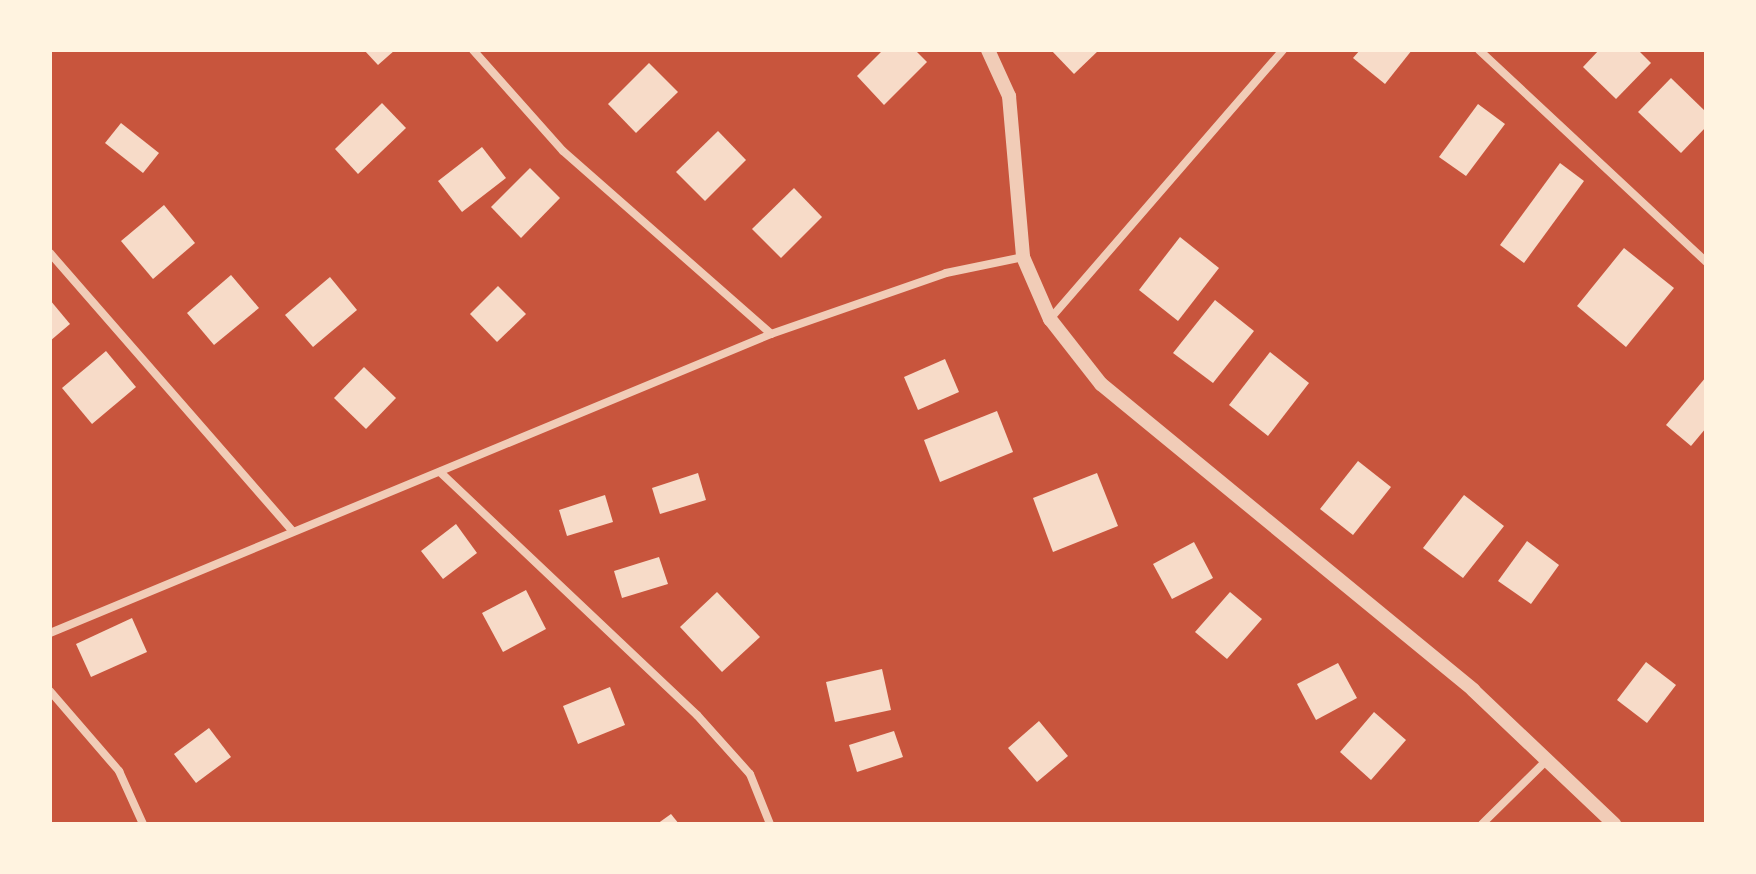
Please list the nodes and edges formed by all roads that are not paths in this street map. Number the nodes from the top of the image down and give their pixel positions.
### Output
1 (473, 50) edge
2 (988, 50) edge
3 (1283, 50) edge
4 (1479, 50) edge
5 (50, 253) edge
6 (1023, 257) junction
7 (1706, 262) edge
8 (1050, 319) junction
9 (771, 334) junction
10 (440, 472) junction
11 (292, 530) junction
12 (50, 633) edge
13 (50, 691) edge
14 (1547, 760) junction
15 (143, 824) edge
16 (770, 824) edge
17 (1482, 824) edge
18 (1614, 824) edge

1 - 9 street
2 - 6 street
3 - 8 street
4 - 7 street
5 - 11 street
6 - 8 street
6 - 9 street
8 - 14 street
9 - 10 street
10 - 11 street
10 - 16 street
11 - 12 street
13 - 15 street
14 - 17 street
14 - 18 street

